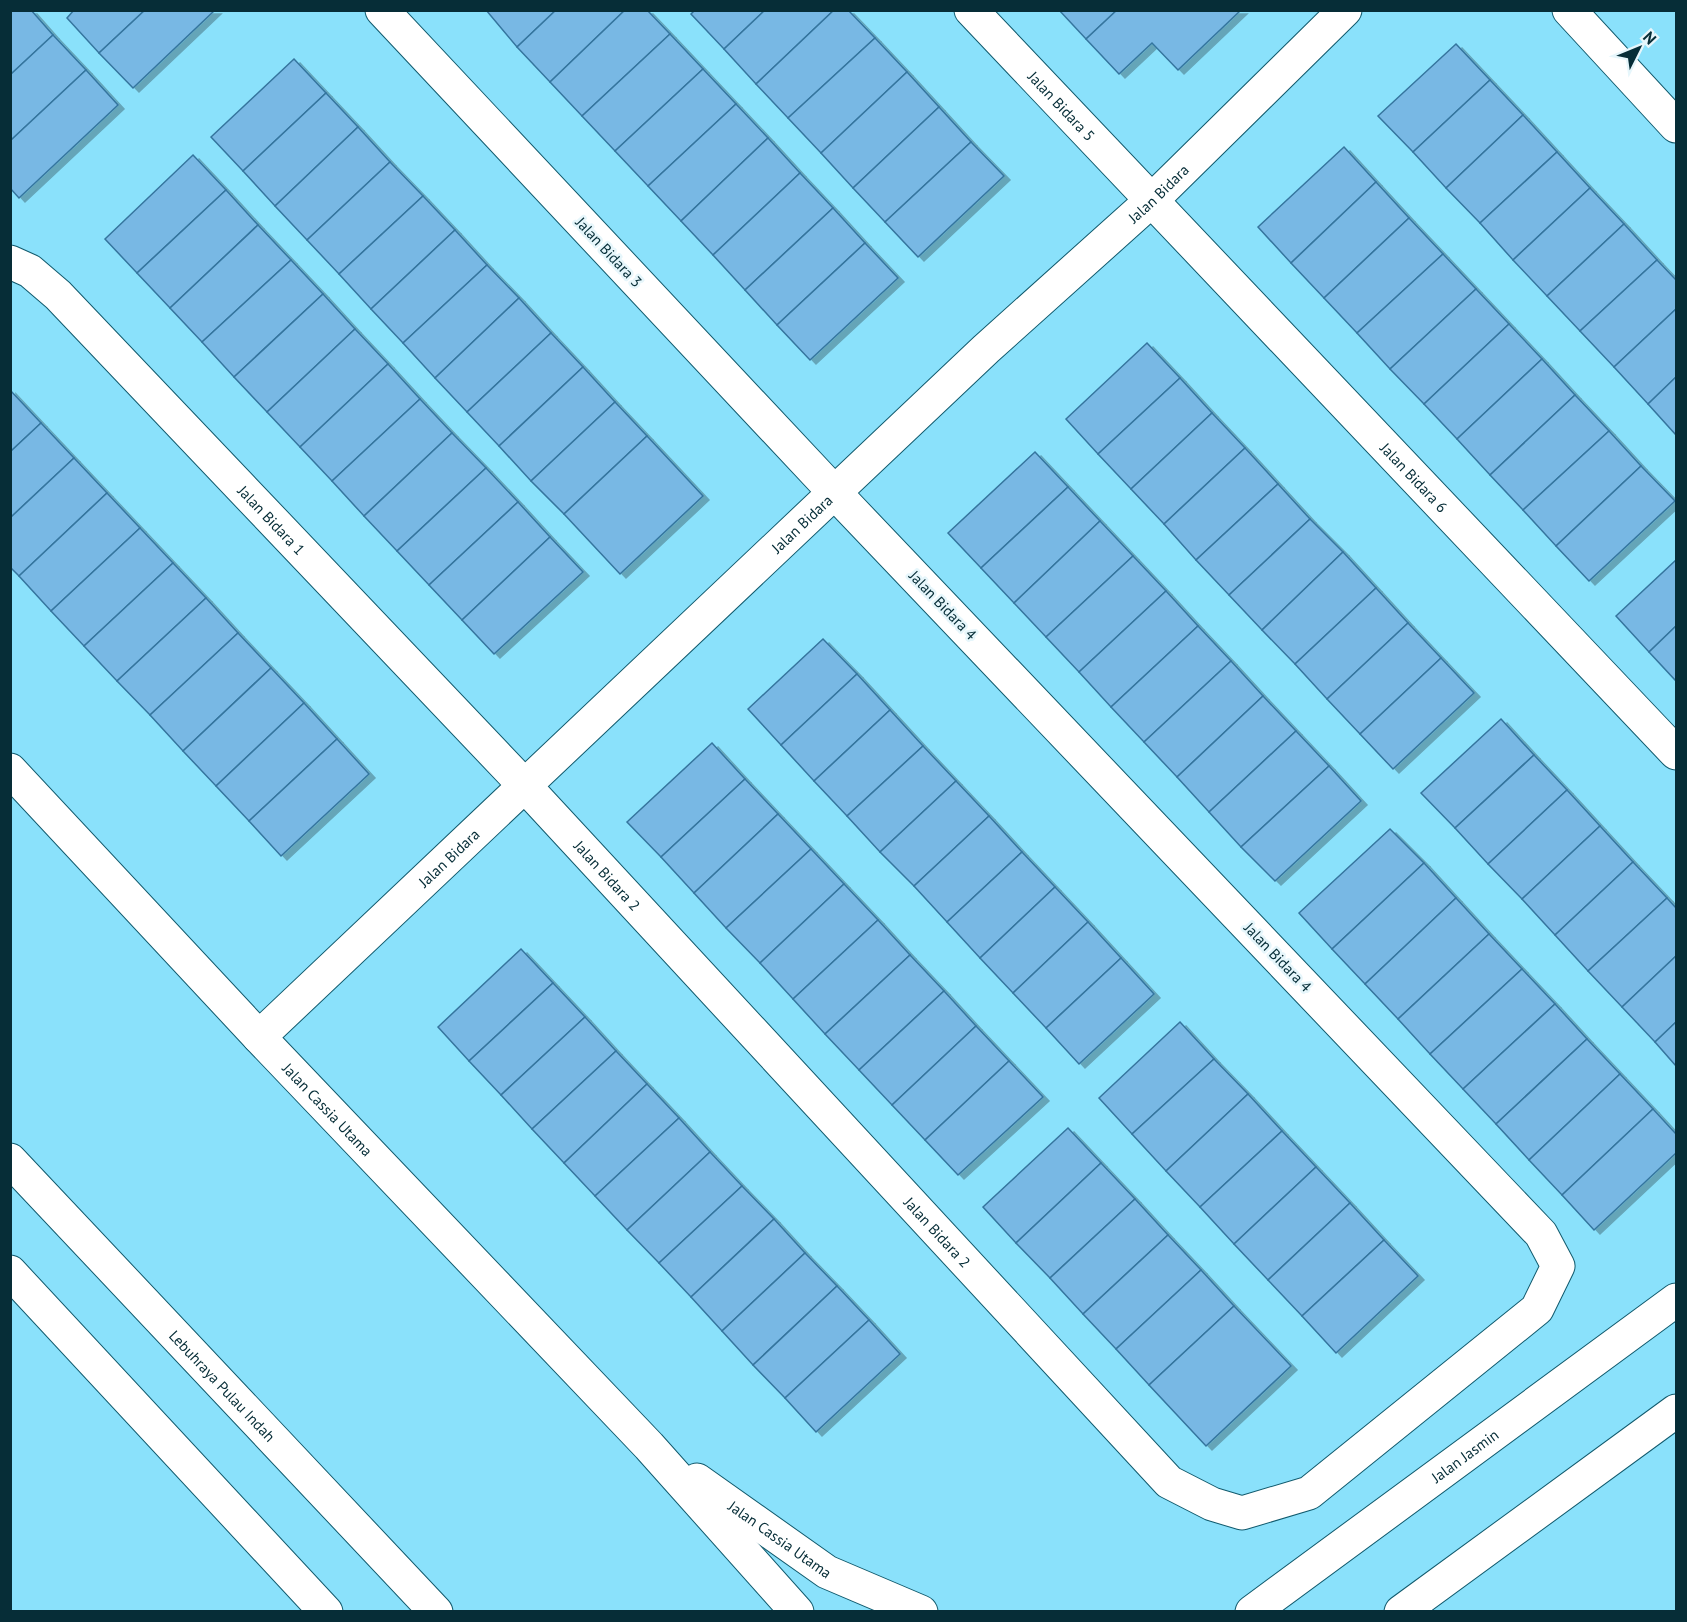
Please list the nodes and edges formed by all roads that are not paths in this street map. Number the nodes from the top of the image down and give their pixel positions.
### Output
1 (382, 10) edge
2 (971, 10) edge
3 (1345, 10) edge
4 (1569, 10) edge
5 (1677, 126) edge
6 (1152, 200) junction
7 (10, 262) edge
8 (835, 492) junction
9 (1677, 753) edge
10 (10, 770) edge
11 (525, 786) junction
12 (259, 1037) junction
13 (10, 1160) edge
14 (10, 1272) edge
15 (1677, 1300) edge
16 (1677, 1411) edge
17 (1401, 1419) joint
18 (649, 1446) junction
19 (326, 1611) edge
20 (436, 1611) edge
21 (797, 1611) edge
22 (921, 1611) edge
23 (1252, 1611) edge
24 (1401, 1611) edge

1 - 8 street, Jalan Bidara 3
2 - 6 street, Jalan Bidara 5
3 - 6 street, Jalan Bidara
4 - 5 street
6 - 8 street, Jalan Bidara
6 - 9 street, Jalan Bidara 6
7 - 11 street, Jalan Bidara 1
8 - 11 street, Jalan Bidara
8 - 17 street, Jalan Bidara 4
10 - 12 street, Jalan Cassia Utama
11 - 12 street, Jalan Bidara
11 - 17 street, Jalan Bidara 2
12 - 18 street, Jalan Cassia Utama
13 - 20 street, Lebuhraya Pulau Indah
14 - 19 street
15 - 23 street, Jalan Jasmin
16 - 24 street
18 - 21 street, Jalan Cassia Utama
18 - 22 street, Jalan Cassia Utama

